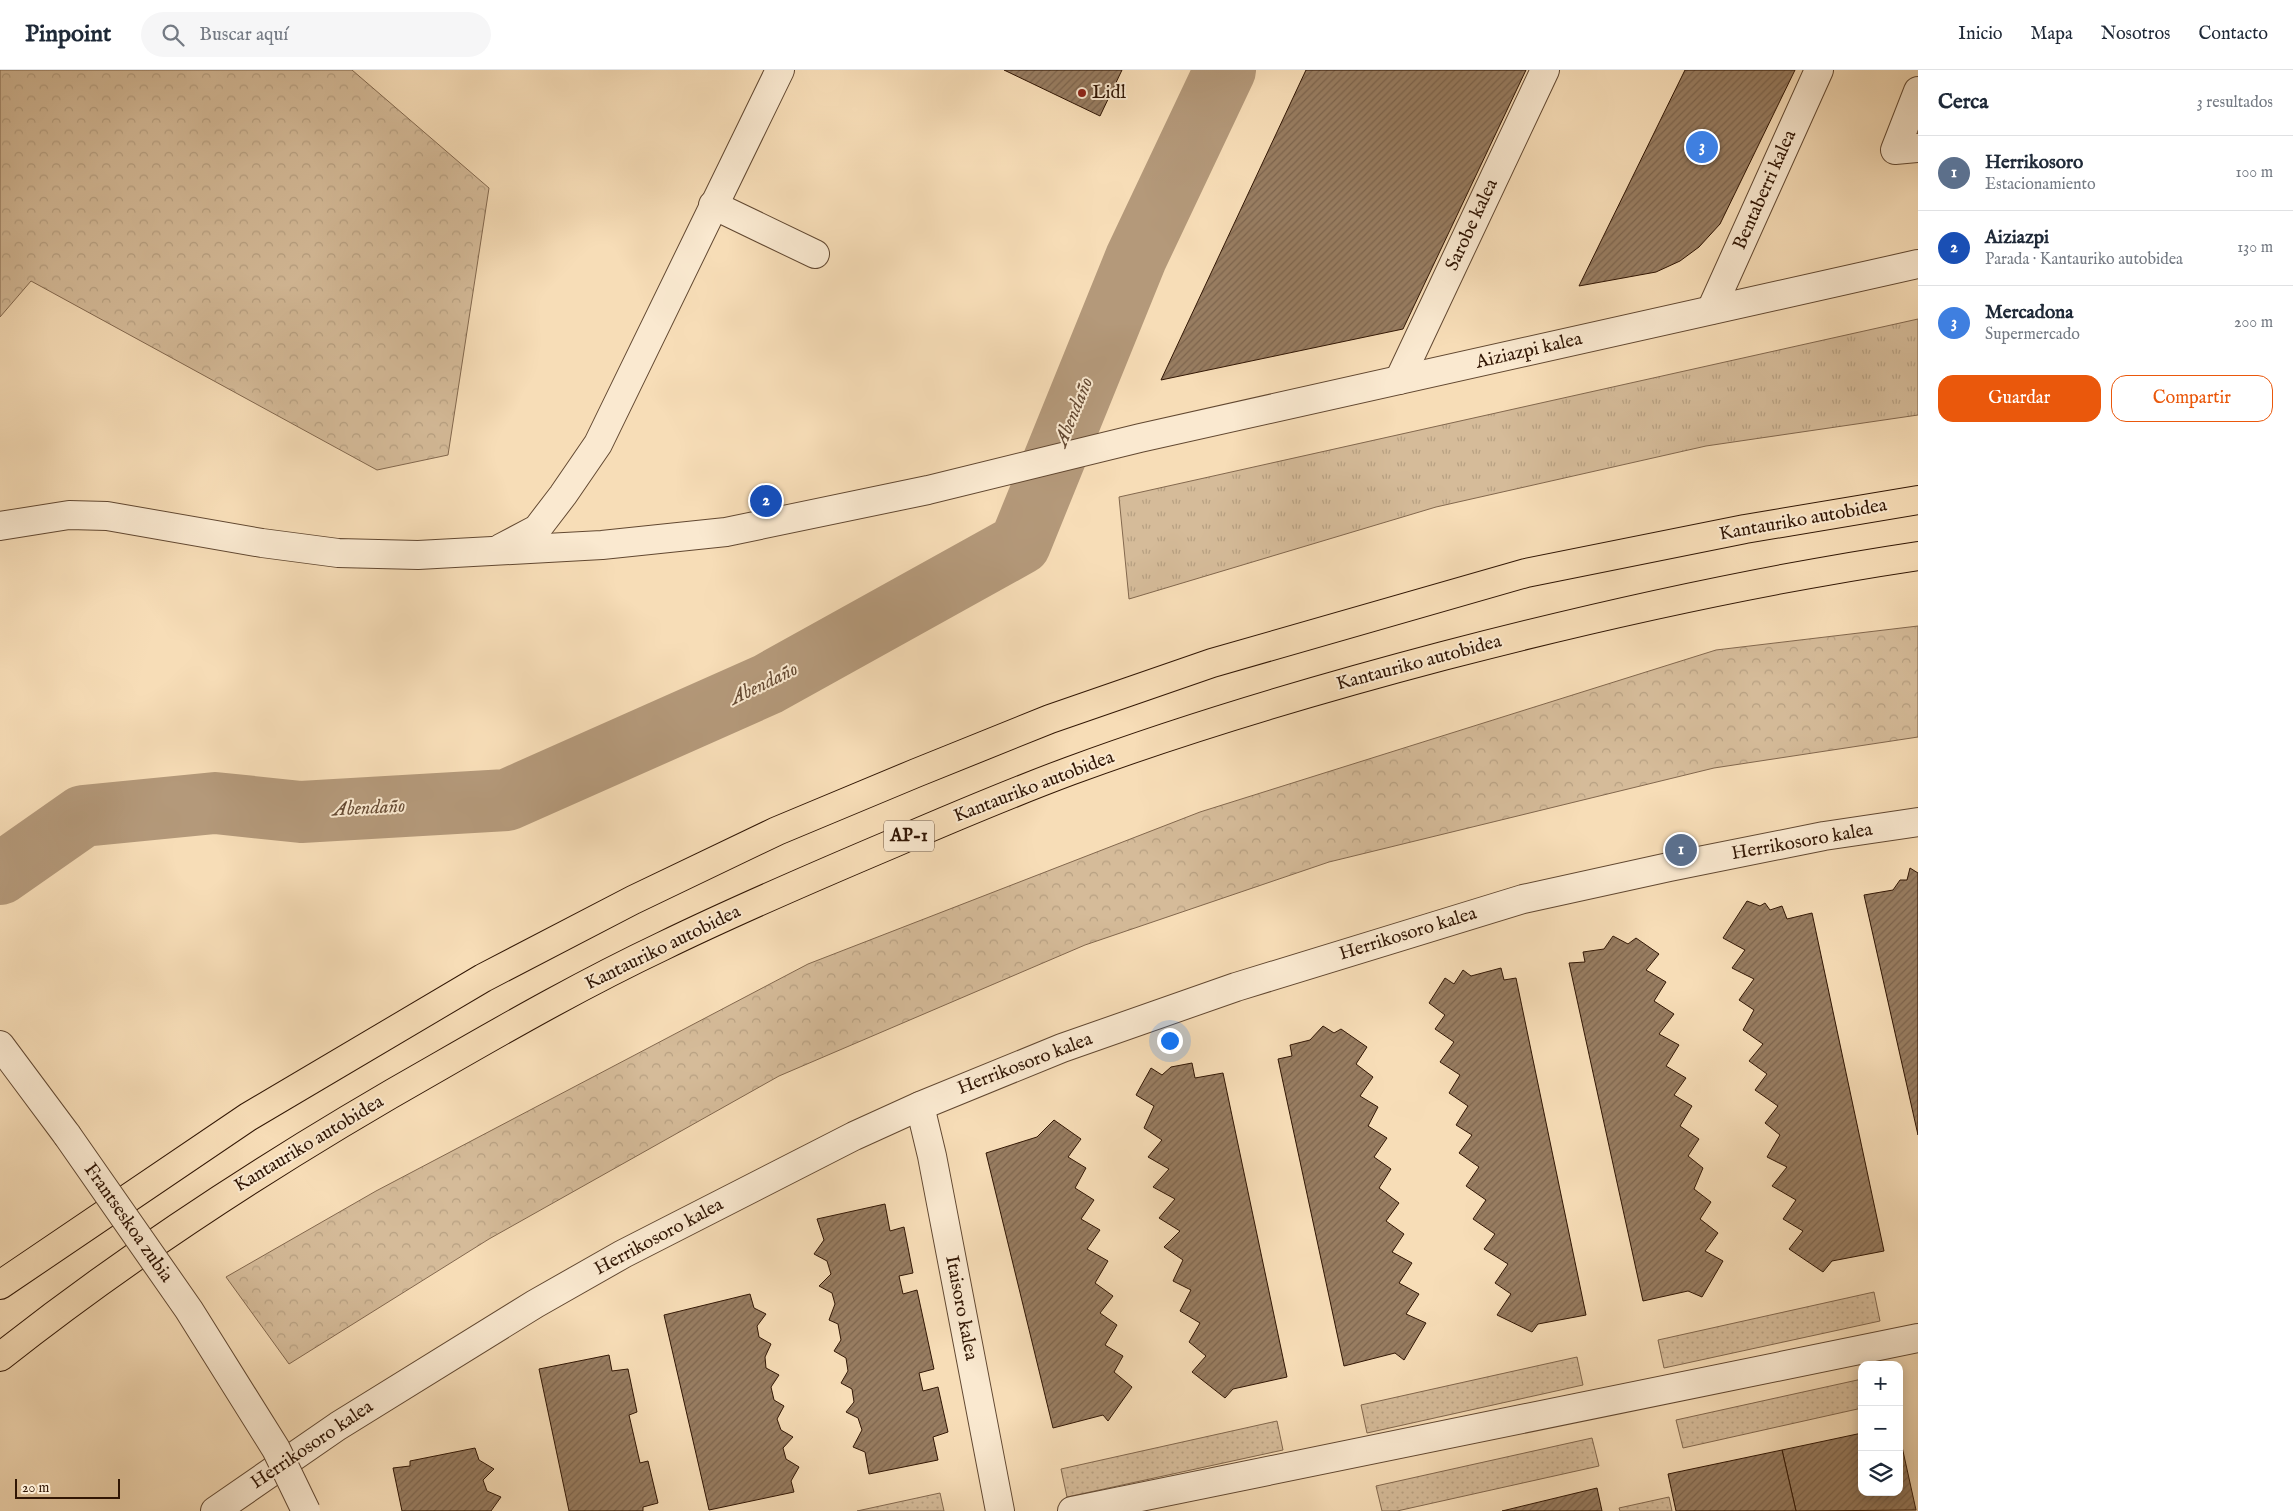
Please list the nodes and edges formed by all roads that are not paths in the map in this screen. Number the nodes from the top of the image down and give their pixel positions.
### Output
1 (780, 70) edge
2 (1545, 70) edge
3 (1819, 70) edge
4 (1918, 91) edge
5 (1918, 148) edge
6 (714, 206) junction
7 (815, 254) dead end
8 (1918, 264) edge
9 (1710, 310) junction
10 (1399, 380) junction
11 (1918, 500) edge
12 (0, 526) edge
13 (494, 552) junction
14 (1918, 556) edge
15 (1918, 822) edge
16 (0, 1045) edge
17 (920, 1106) junction
18 (0, 1285) edge
19 (1918, 1338) edge
20 (0, 1357) edge
21 (215, 1511) edge
22 (306, 1511) edge
23 (1000, 1511) edge
24 (1072, 1511) edge

1 - 6 street
2 - 10 street, Sarobe kalea
3 - 9 street, Bentaberri kalea
4 - 5 street
6 - 7 street
6 - 13 street
8 - 9 street, Aiziazpi kalea
9 - 10 street, Aiziazpi kalea
10 - 13 street, Aiziazpi kalea
11 - 18 highway, Kantauriko autobidea
12 - 13 street, Aiziazpi kalea
14 - 20 highway, Kantauriko autobidea / AP-1
15 - 17 street, Herrikosoro kalea
16 - 22 street, Frantseskoa zubia, bridge
17 - 21 street, Herrikosoro kalea
17 - 23 street, Itaisoro kalea
19 - 24 street

